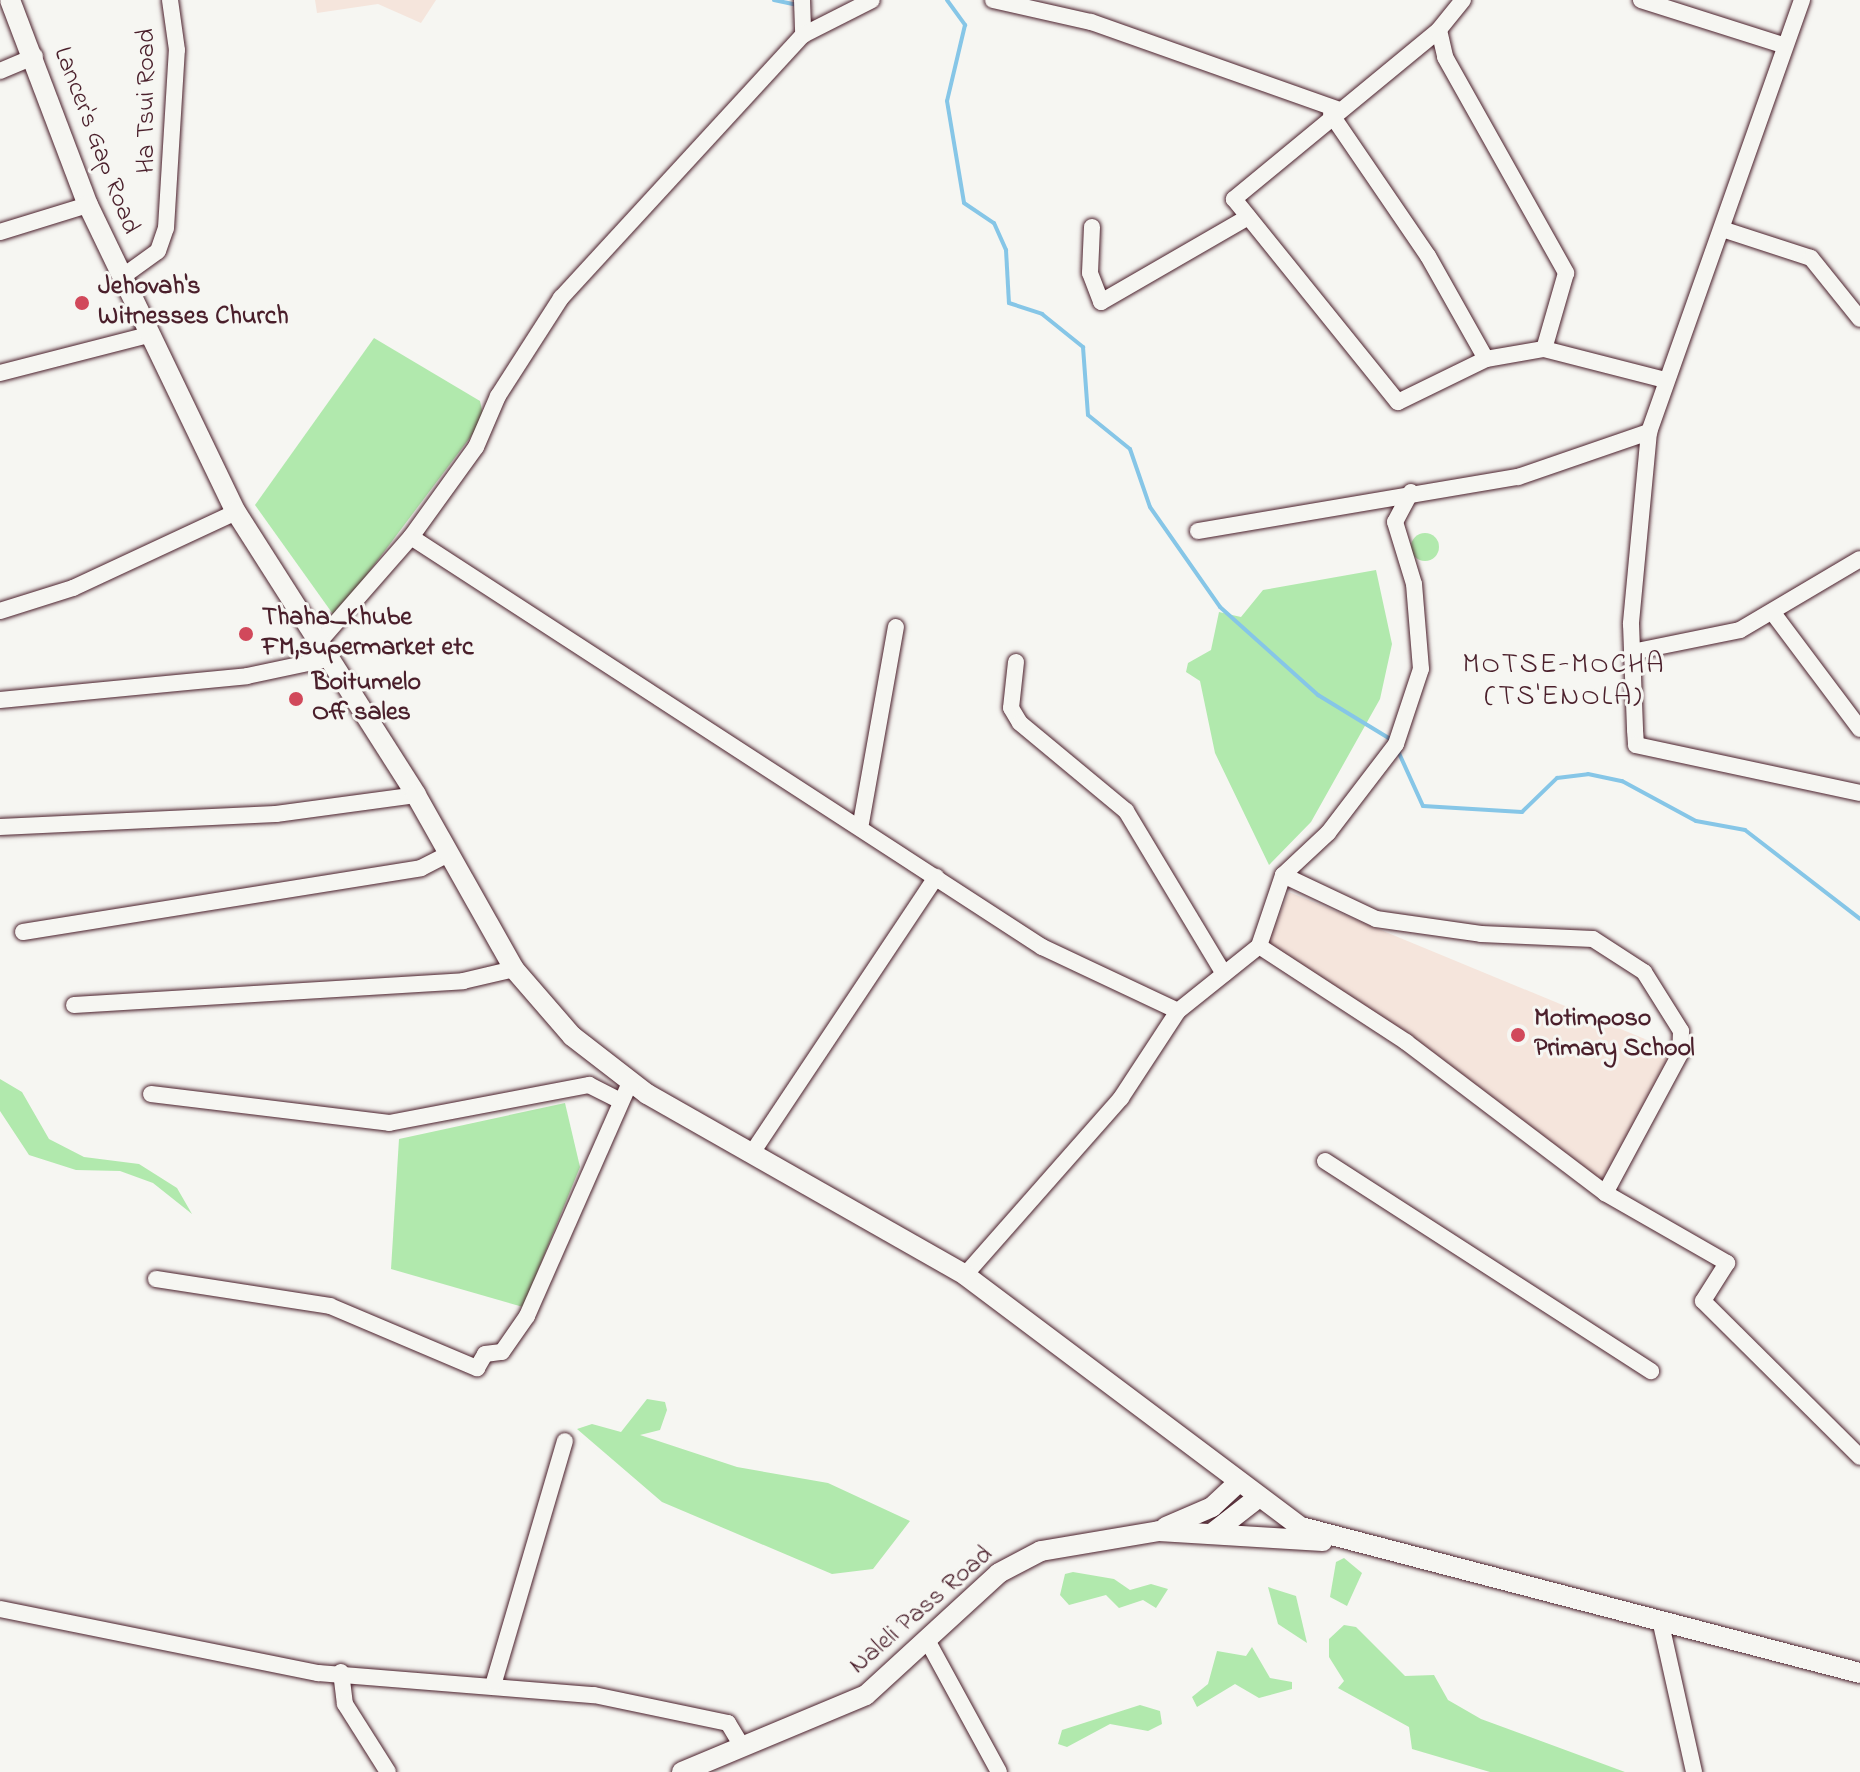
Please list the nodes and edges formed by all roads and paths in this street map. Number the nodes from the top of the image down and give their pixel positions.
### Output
1 (10, 0) edge
2 (170, 0) edge
3 (802, 0) edge
4 (872, 0) edge
5 (993, 0) edge
6 (1463, 0) edge
7 (1641, 0) edge
8 (1802, 0) edge
9 (1439, 30) junction
10 (803, 35) junction
11 (1783, 45) junction
12 (35, 56) junction
13 (0, 71) edge
14 (1334, 112) junction
15 (88, 205) junction
16 (1248, 217) junction
17 (1092, 227) dead end
18 (1725, 230) junction
19 (0, 232) edge
20 (122, 277) junction
21 (1860, 319) edge
22 (148, 335) junction
23 (1544, 349) junction
24 (1486, 359) junction
25 (0, 373) edge
26 (1662, 379) junction
27 (1649, 432) junction
28 (1411, 492) junction
29 (236, 512) junction
30 (1198, 531) dead end
31 (411, 537) junction
32 (1860, 559) edge
33 (0, 611) edge
34 (1773, 613) junction
35 (896, 627) dead end
36 (323, 651) junction
37 (1632, 652) junction
38 (1016, 662) dead end
39 (0, 700) edge
40 (1860, 729) edge
41 (1860, 793) edge
42 (416, 795) junction
43 (861, 823) junction
44 (0, 827) edge
45 (449, 854) junction
46 (1283, 875) junction
47 (936, 877) junction
48 (23, 932) dead end
49 (1259, 946) junction
50 (514, 969) junction
51 (1224, 974) junction
52 (74, 1005) dead end
53 (1178, 1011) junction
54 (630, 1083) junction
55 (151, 1094) dead end
56 (618, 1100) junction
57 (752, 1153) junction
58 (1325, 1161) dead end
59 (1605, 1193) junction
60 (965, 1275) junction
61 (156, 1279) dead end
62 (1651, 1371) dead end
63 (565, 1441) dead end
64 (1860, 1457) edge
65 (1239, 1482) junction
66 (1259, 1497) junction
67 (1159, 1531) junction
68 (1214, 1532) junction
69 (1338, 1541) junction
70 (0, 1609) edge
71 (1661, 1624) junction
72 (927, 1640) junction
73 (341, 1672) junction
74 (1860, 1673) edge
75 (494, 1682) junction
76 (743, 1748) junction
77 (388, 1772) edge
78 (682, 1772) edge
79 (999, 1772) edge
80 (1694, 1772) edge

1 - 12 main road, Lancer's Gap Road
2 - 20 street, Ha Tsui Road
3 - 10 street
4 - 10 street
5 - 14 street
6 - 9 street
7 - 11 street
8 - 11 street
9 - 14 street
9 - 23 street
10 - 31 street
11 - 18 street
12 - 13 street
12 - 15 main road, Lancer's Gap Road
14 - 16 street
14 - 24 street
15 - 19 street
15 - 20 main road, Lancer's Gap Road
16 - 17 street
16 - 24 street
18 - 21 street
18 - 26 street
20 - 22 main road, Lancer's Gap Road
22 - 25 street
22 - 29 main road, Lancer's Gap Road
23 - 24 street
23 - 26 street
26 - 27 street
27 - 28 street
27 - 37 street
28 - 30 street
28 - 46 street
29 - 33 street
29 - 36 main road, Lancer's Gap Road
31 - 36 street
31 - 43 street
32 - 34 street
34 - 37 street
34 - 40 street
35 - 43 street
36 - 39 street
36 - 42 main road, Lancer's Gap Road
37 - 41 street
38 - 51 street
42 - 44 street
42 - 45 main road, Lancer's Gap Road
43 - 47 street
45 - 48 street
45 - 50 main road, Lancer's Gap Road
46 - 49 street
46 - 59 street
47 - 53 street
47 - 57 street
49 - 51 street
49 - 59 street
50 - 52 street
50 - 54 main road, Lancer's Gap Road
51 - 53 street
53 - 60 street
54 - 56 street
54 - 57 main road, Lancer's Gap Road
55 - 56 street
56 - 61 street
57 - 60 main road, Lancer's Gap Road
58 - 62 street
59 - 64 street
60 - 65 main road, Lancer's Gap Road
63 - 75 street
65 - 66 main road, Lancer's Gap Road
65 - 67 main road
66 - 68 main road
66 - 69 main road, Lancer's Gap Road
67 - 68 main road
67 - 72 main road, Naleli Pass Road
68 - 69 main road
69 - 71 main road
70 - 73 street
71 - 74 main road
71 - 80 street
72 - 76 main road, Naleli Pass Road
72 - 79 street
73 - 75 street
73 - 77 street
75 - 76 street
76 - 78 main road, Naleli Pass Road

